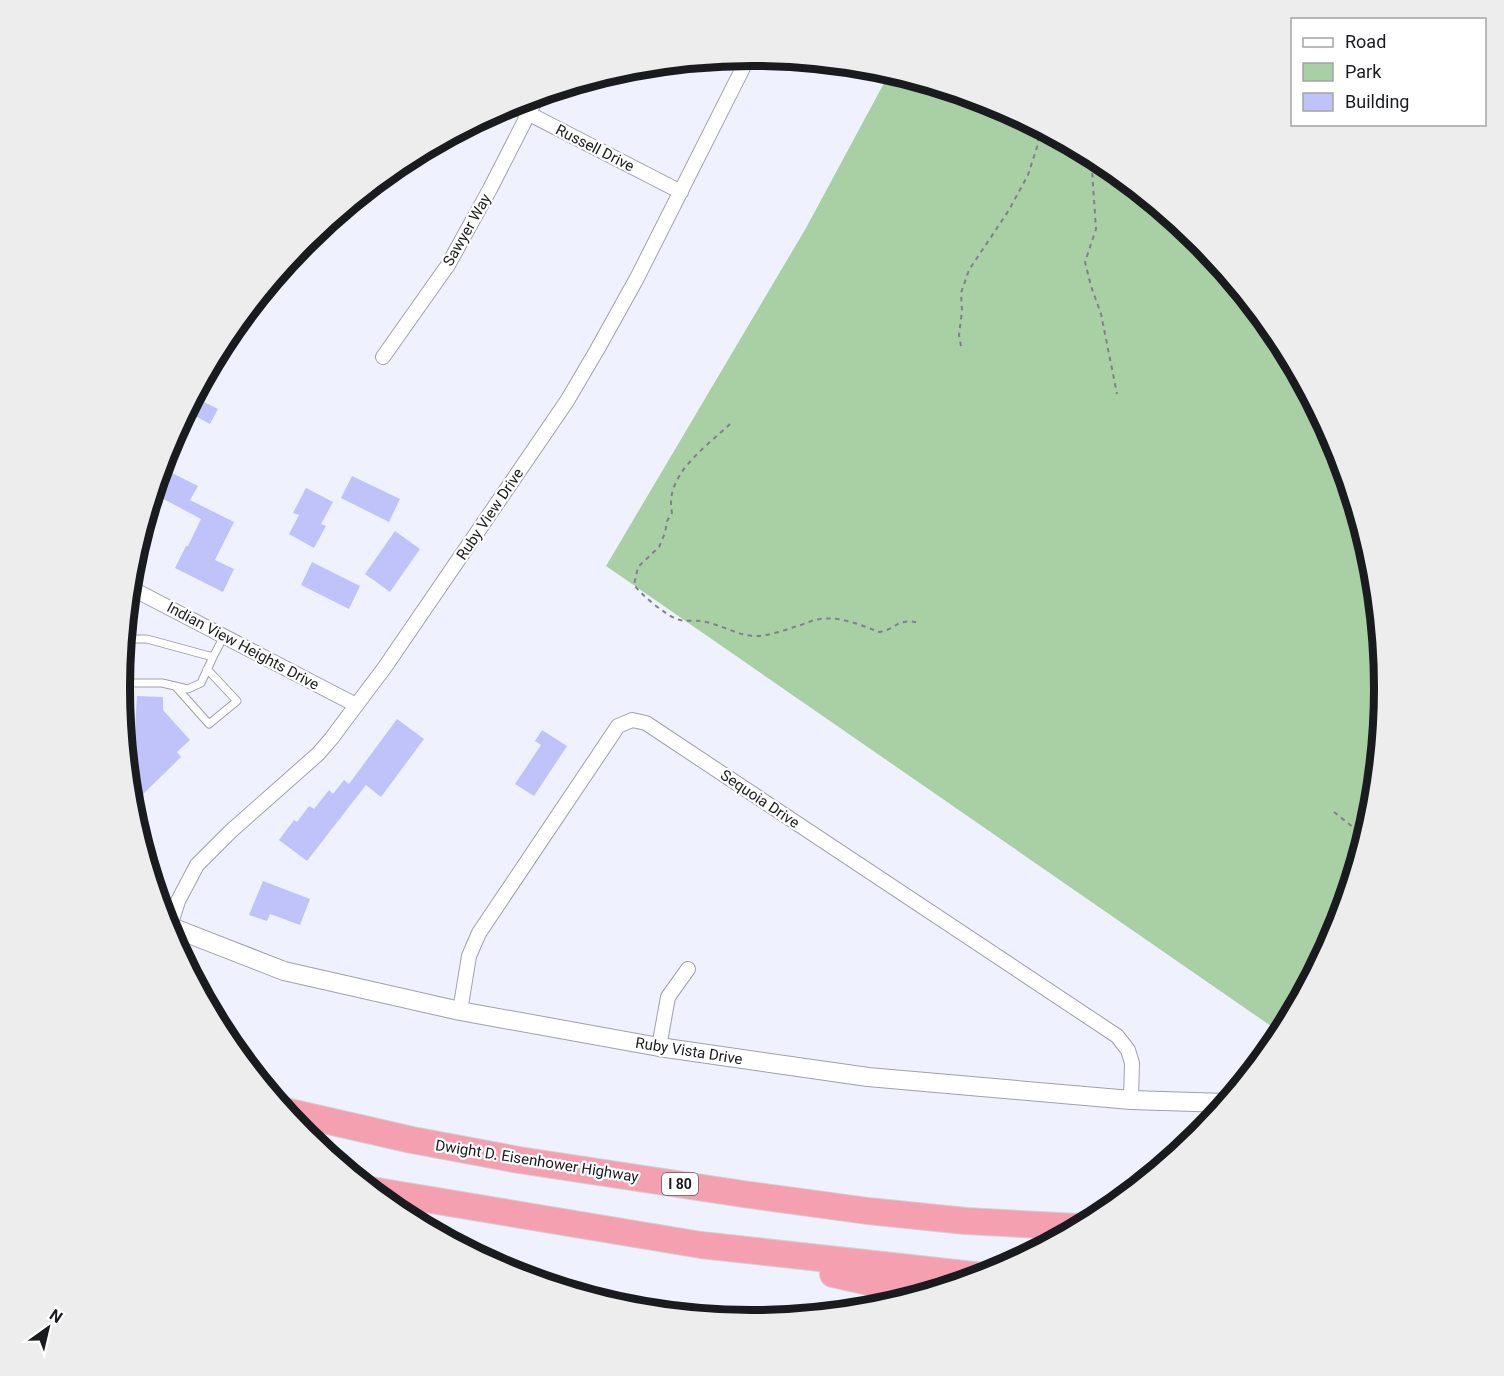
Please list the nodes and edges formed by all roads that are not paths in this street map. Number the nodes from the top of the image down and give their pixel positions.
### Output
1 (744, 66) edge
2 (533, 106) edge
3 (522, 110) edge
4 (529, 114) junction
5 (681, 192) junction
6 (383, 357) dead end
7 (138, 591) edge
8 (224, 636) junction
9 (132, 639) edge
10 (213, 657) junction
11 (207, 669) junction
12 (130, 683) edge
13 (176, 687) junction
14 (357, 705) junction
15 (173, 914) edge
16 (179, 930) edge
17 (688, 969) dead end
18 (460, 1011) junction
19 (659, 1047) junction
20 (1131, 1100) junction
21 (1216, 1103) edge
22 (299, 1114) edge
23 (390, 1193) edge
24 (1064, 1226) edge
25 (701, 1245) junction
26 (961, 1274) edge
27 (907, 1290) edge

1 - 5 street, Ruby View Drive
2 - 4 street, Sawyer Way
3 - 4 street, Russell Drive
4 - 5 street, Russell Drive
4 - 6 street, Sawyer Way
5 - 14 street, Ruby View Drive
7 - 8 street, Indian View Heights Drive
8 - 10 lane
8 - 14 street, Indian View Heights Drive
9 - 10 lane
10 - 11 lane
11 - 13 lane
11 - 13 lane
12 - 13 lane
14 - 15 street, Ruby View Drive
16 - 18 street, Ruby Vista Drive
17 - 19 street
18 - 19 street, Ruby Vista Drive
18 - 20 street, Sequoia Drive
19 - 20 street, Ruby Vista Drive
20 - 21 street, Ruby Vista Drive
22 - 24 highway, Dwight D. Eisenhower Highway / I 80
23 - 25 highway
25 - 26 highway
25 - 27 highway

